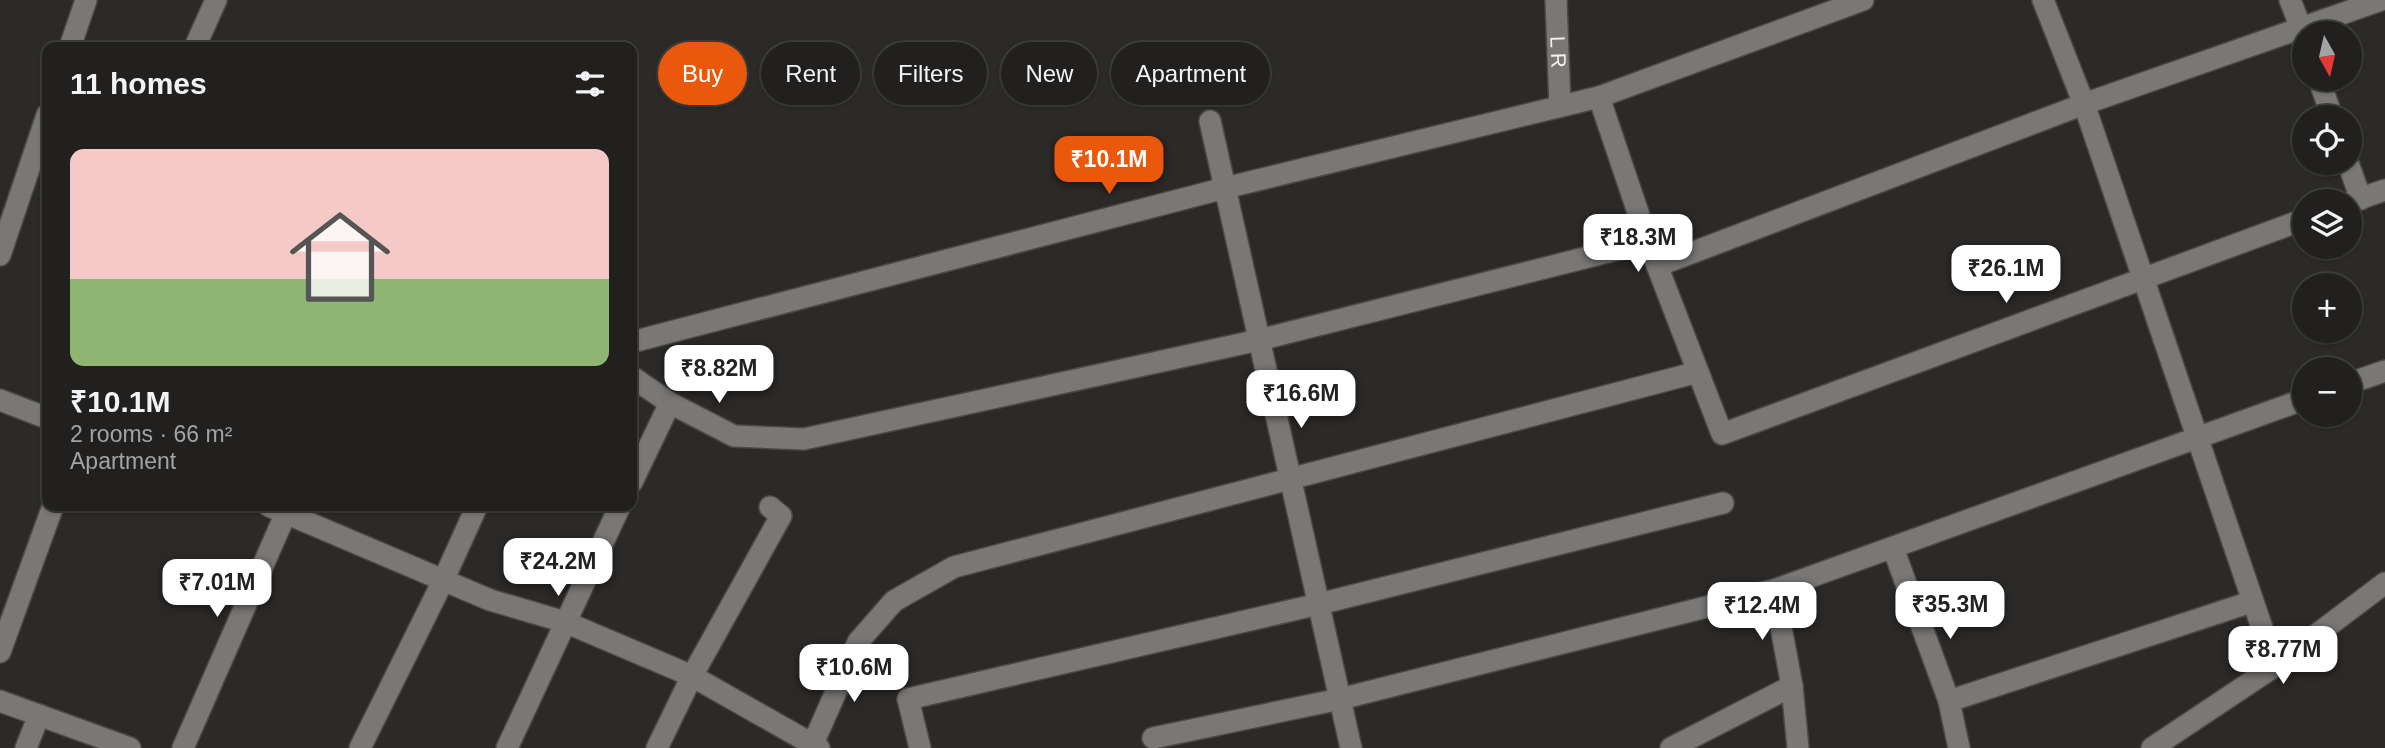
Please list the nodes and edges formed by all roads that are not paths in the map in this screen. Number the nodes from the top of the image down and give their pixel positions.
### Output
1 (86, 0) edge
2 (216, 0) edge
3 (1556, 0) edge
4 (1863, 0) edge
5 (2043, 0) edge
6 (2290, 0) edge
7 (2381, 0) edge
8 (2298, 21) edge
9 (2331, 21) edge
10 (2292, 37) edge
11 (72, 42) edge
12 (197, 42) edge
13 (1599, 97) junction
14 (2084, 104) junction
15 (1560, 106) junction
16 (1210, 121) dead end
17 (42, 130) edge
18 (1225, 188) junction
19 (2385, 190) edge
20 (2362, 198) edge
21 (2292, 224) edge
22 (1648, 242) junction
23 (0, 255) edge
24 (1657, 266) junction
25 (2143, 277) junction
26 (1259, 340) junction
27 (637, 341) edge
28 (2385, 371) edge
29 (1698, 372) junction
30 (2362, 379) edge
31 (637, 380) edge
32 (0, 400) edge
33 (670, 403) junction
34 (2292, 404) edge
35 (42, 416) edge
36 (2196, 438) junction
37 (637, 472) edge
38 (1291, 480) junction
39 (1723, 503) dead end
40 (769, 507) dead end
41 (51, 511) edge
42 (281, 511) edge
43 (289, 511) edge
44 (475, 511) edge
45 (619, 511) edge
46 (1893, 548) junction
47 (443, 581) junction
48 (2385, 583) edge
49 (1774, 590) junction
50 (2251, 602) junction
51 (1319, 604) junction
52 (565, 622) junction
53 (0, 652) edge
54 (2275, 666) junction
55 (692, 676) junction
56 (1792, 686) junction
57 (1340, 699) junction
58 (0, 701) edge
59 (1949, 701) junction
60 (39, 715) junction
61 (1153, 738) dead end
62 (814, 747) edge
63 (26, 748) edge
64 (130, 748) edge
65 (183, 748) edge
66 (360, 748) edge
67 (507, 748) edge
68 (657, 748) edge
69 (920, 748) edge
70 (1352, 748) edge
71 (1671, 748) edge
72 (1798, 748) edge
73 (1959, 748) edge
74 (2152, 748) edge

1 - 11 street
2 - 12 street
3 - 15 street, L R
4 - 13 street
5 - 14 street
6 - 8 street
7 - 9 street
10 - 14 street
13 - 15 street
13 - 22 street
14 - 24 street
14 - 25 street
15 - 18 street
16 - 18 street
17 - 23 street
18 - 26 street
18 - 27 street
19 - 20 street
21 - 25 street
22 - 24 street
22 - 26 street
24 - 29 street
25 - 29 street
25 - 36 street
26 - 33 street
26 - 38 street
28 - 30 street
29 - 38 street
31 - 33 street
32 - 35 street
33 - 37 street
34 - 36 street
36 - 46 street
36 - 50 street
38 - 51 street
38 - 62 street
39 - 51 street
40 - 55 street
41 - 53 street
42 - 65 street
43 - 47 street
44 - 47 street
45 - 52 street
46 - 49 street
46 - 59 street
47 - 52 street
47 - 66 street
48 - 54 street
49 - 56 street
49 - 57 street
50 - 54 street
50 - 59 street
51 - 57 street
51 - 69 street
52 - 55 street
52 - 67 street
54 - 74 street
55 - 62 street
55 - 68 street
56 - 71 street
56 - 72 street
57 - 61 street
57 - 70 street
58 - 60 street
59 - 73 street
60 - 63 street
60 - 64 street

